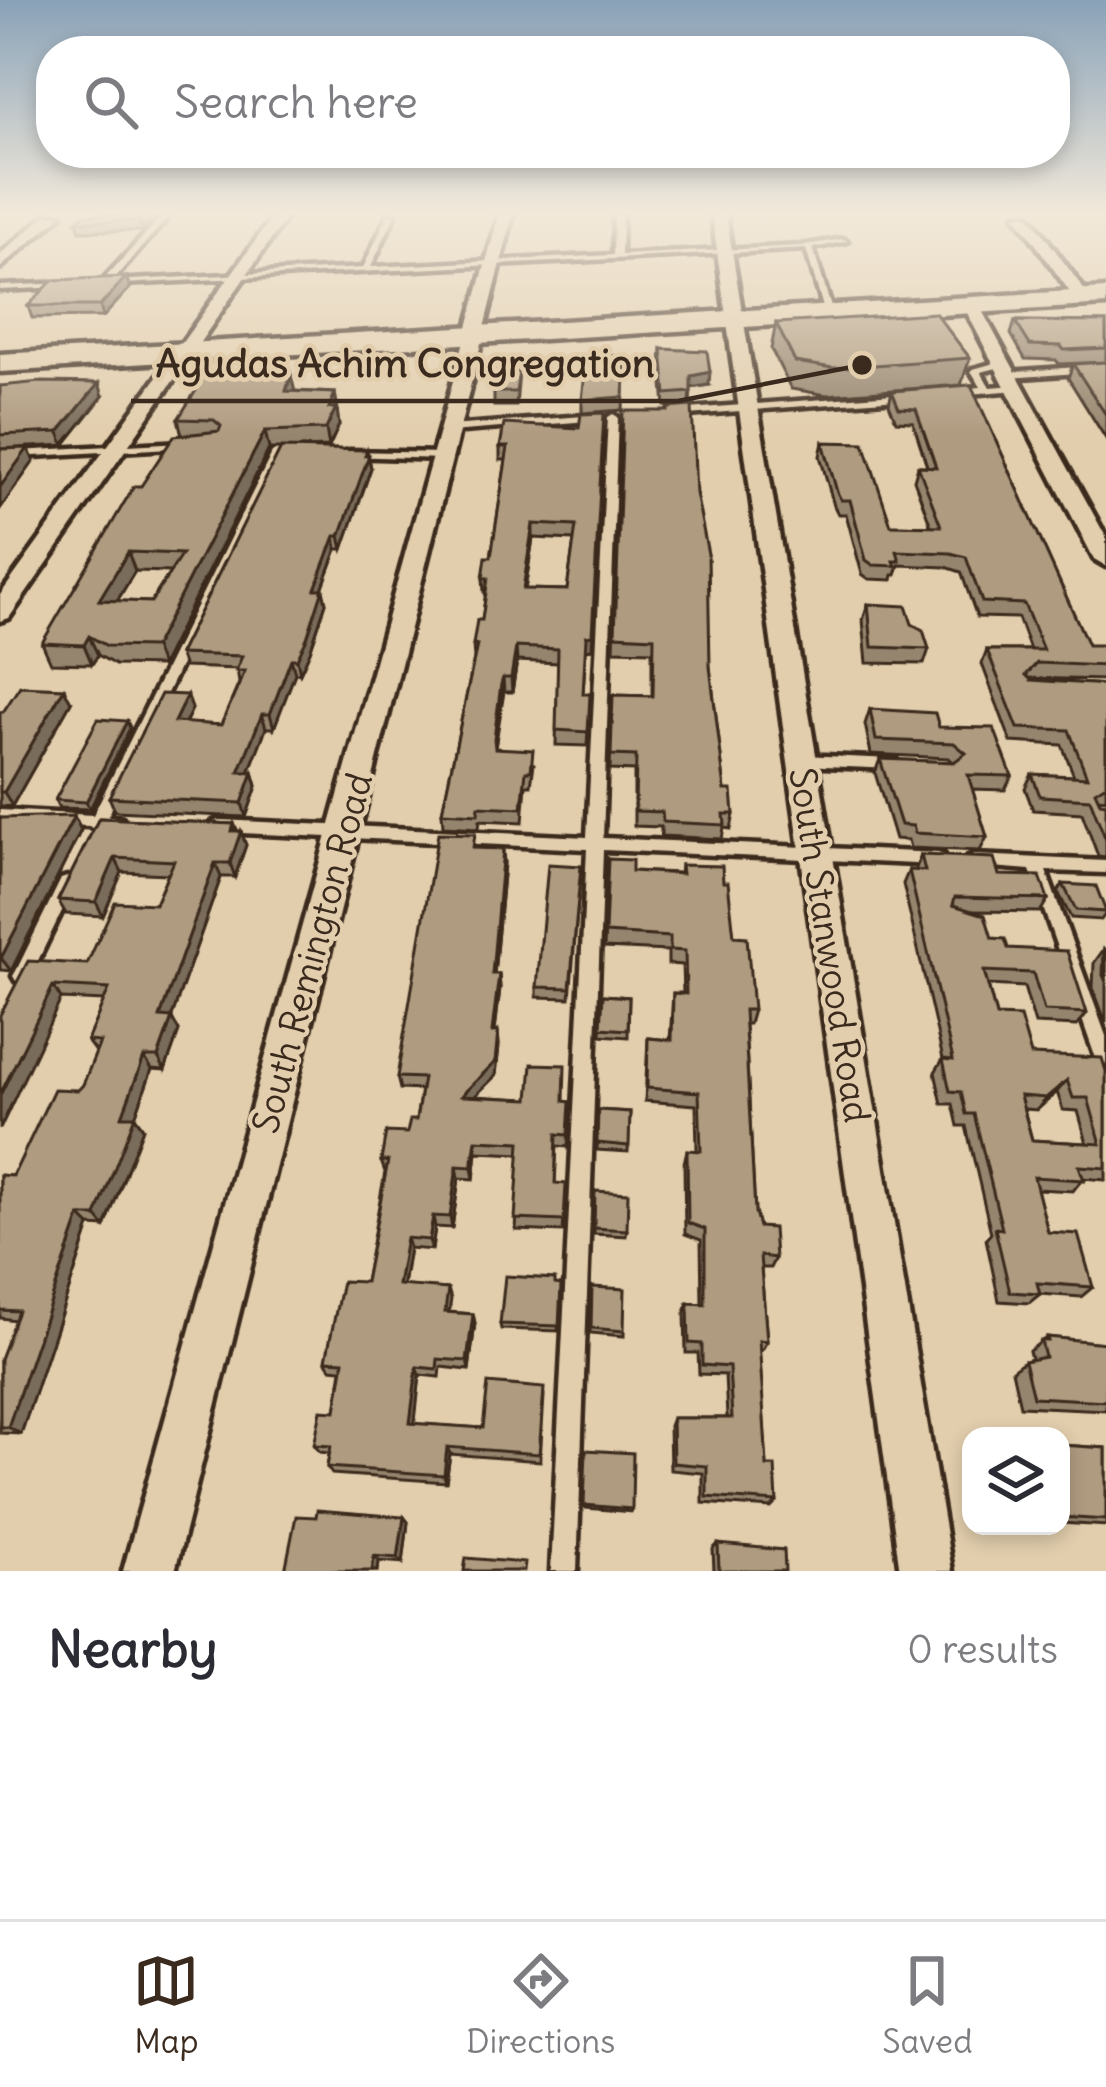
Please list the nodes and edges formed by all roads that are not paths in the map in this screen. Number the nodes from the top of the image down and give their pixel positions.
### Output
1 (229, 288) edge
2 (487, 288) edge
3 (729, 288) edge
4 (821, 288) edge
5 (1094, 298) edge
6 (971, 305) junction
7 (829, 314) junction
8 (733, 320) junction
9 (475, 335) junction
10 (183, 352) junction
11 (0, 363) edge
12 (1106, 368) edge
13 (1008, 376) junction
14 (987, 390) junction
15 (933, 394) edge
16 (914, 395) edge
17 (748, 409) junction
18 (663, 414) edge
19 (446, 442) junction
20 (197, 445) edge
21 (118, 447) junction
22 (321, 453) edge
23 (343, 453) edge
24 (0, 455) edge
25 (1106, 559) edge
26 (0, 614) edge
27 (801, 760) junction
28 (906, 765) edge
29 (0, 816) edge
30 (98, 821) junction
31 (147, 823) edge
32 (190, 825) edge
33 (344, 832) junction
34 (87, 842) edge
35 (595, 844) junction
36 (816, 854) junction
37 (77, 863) edge
38 (1036, 864) junction
39 (1106, 867) edge
40 (15, 991) edge
41 (1106, 1062) edge
42 (149, 1571) edge
43 (564, 1571) edge
44 (926, 1571) edge

1 - 10 street
2 - 9 street, South Remington Road
3 - 8 street, South Stanwood Road
4 - 7 lane
5 - 6 main road
6 - 7 main road
6 - 13 street
7 - 8 main road
8 - 9 main road
8 - 17 street, South Stanwood Road
9 - 10 main road
9 - 19 street, South Remington Road
10 - 11 main road
10 - 21 street
12 - 13 lane
13 - 14 lane
13 - 14 lane
13 - 25 street
14 - 15 lane
16 - 17 lane
17 - 18 lane
17 - 27 street, South Stanwood Road
19 - 23 lane
19 - 33 street, South Remington Road
19 - 35 lane
20 - 21 lane
21 - 24 lane
21 - 26 street
22 - 30 lane
27 - 28 lane
27 - 36 street, South Stanwood Road
29 - 30 lane
30 - 31 lane
30 - 34 lane
32 - 33 lane
33 - 35 lane
33 - 42 street, South Remington Road
35 - 36 lane
35 - 43 lane
36 - 38 lane
36 - 44 street, South Stanwood Road
37 - 40 lane
38 - 39 lane
38 - 41 lane

